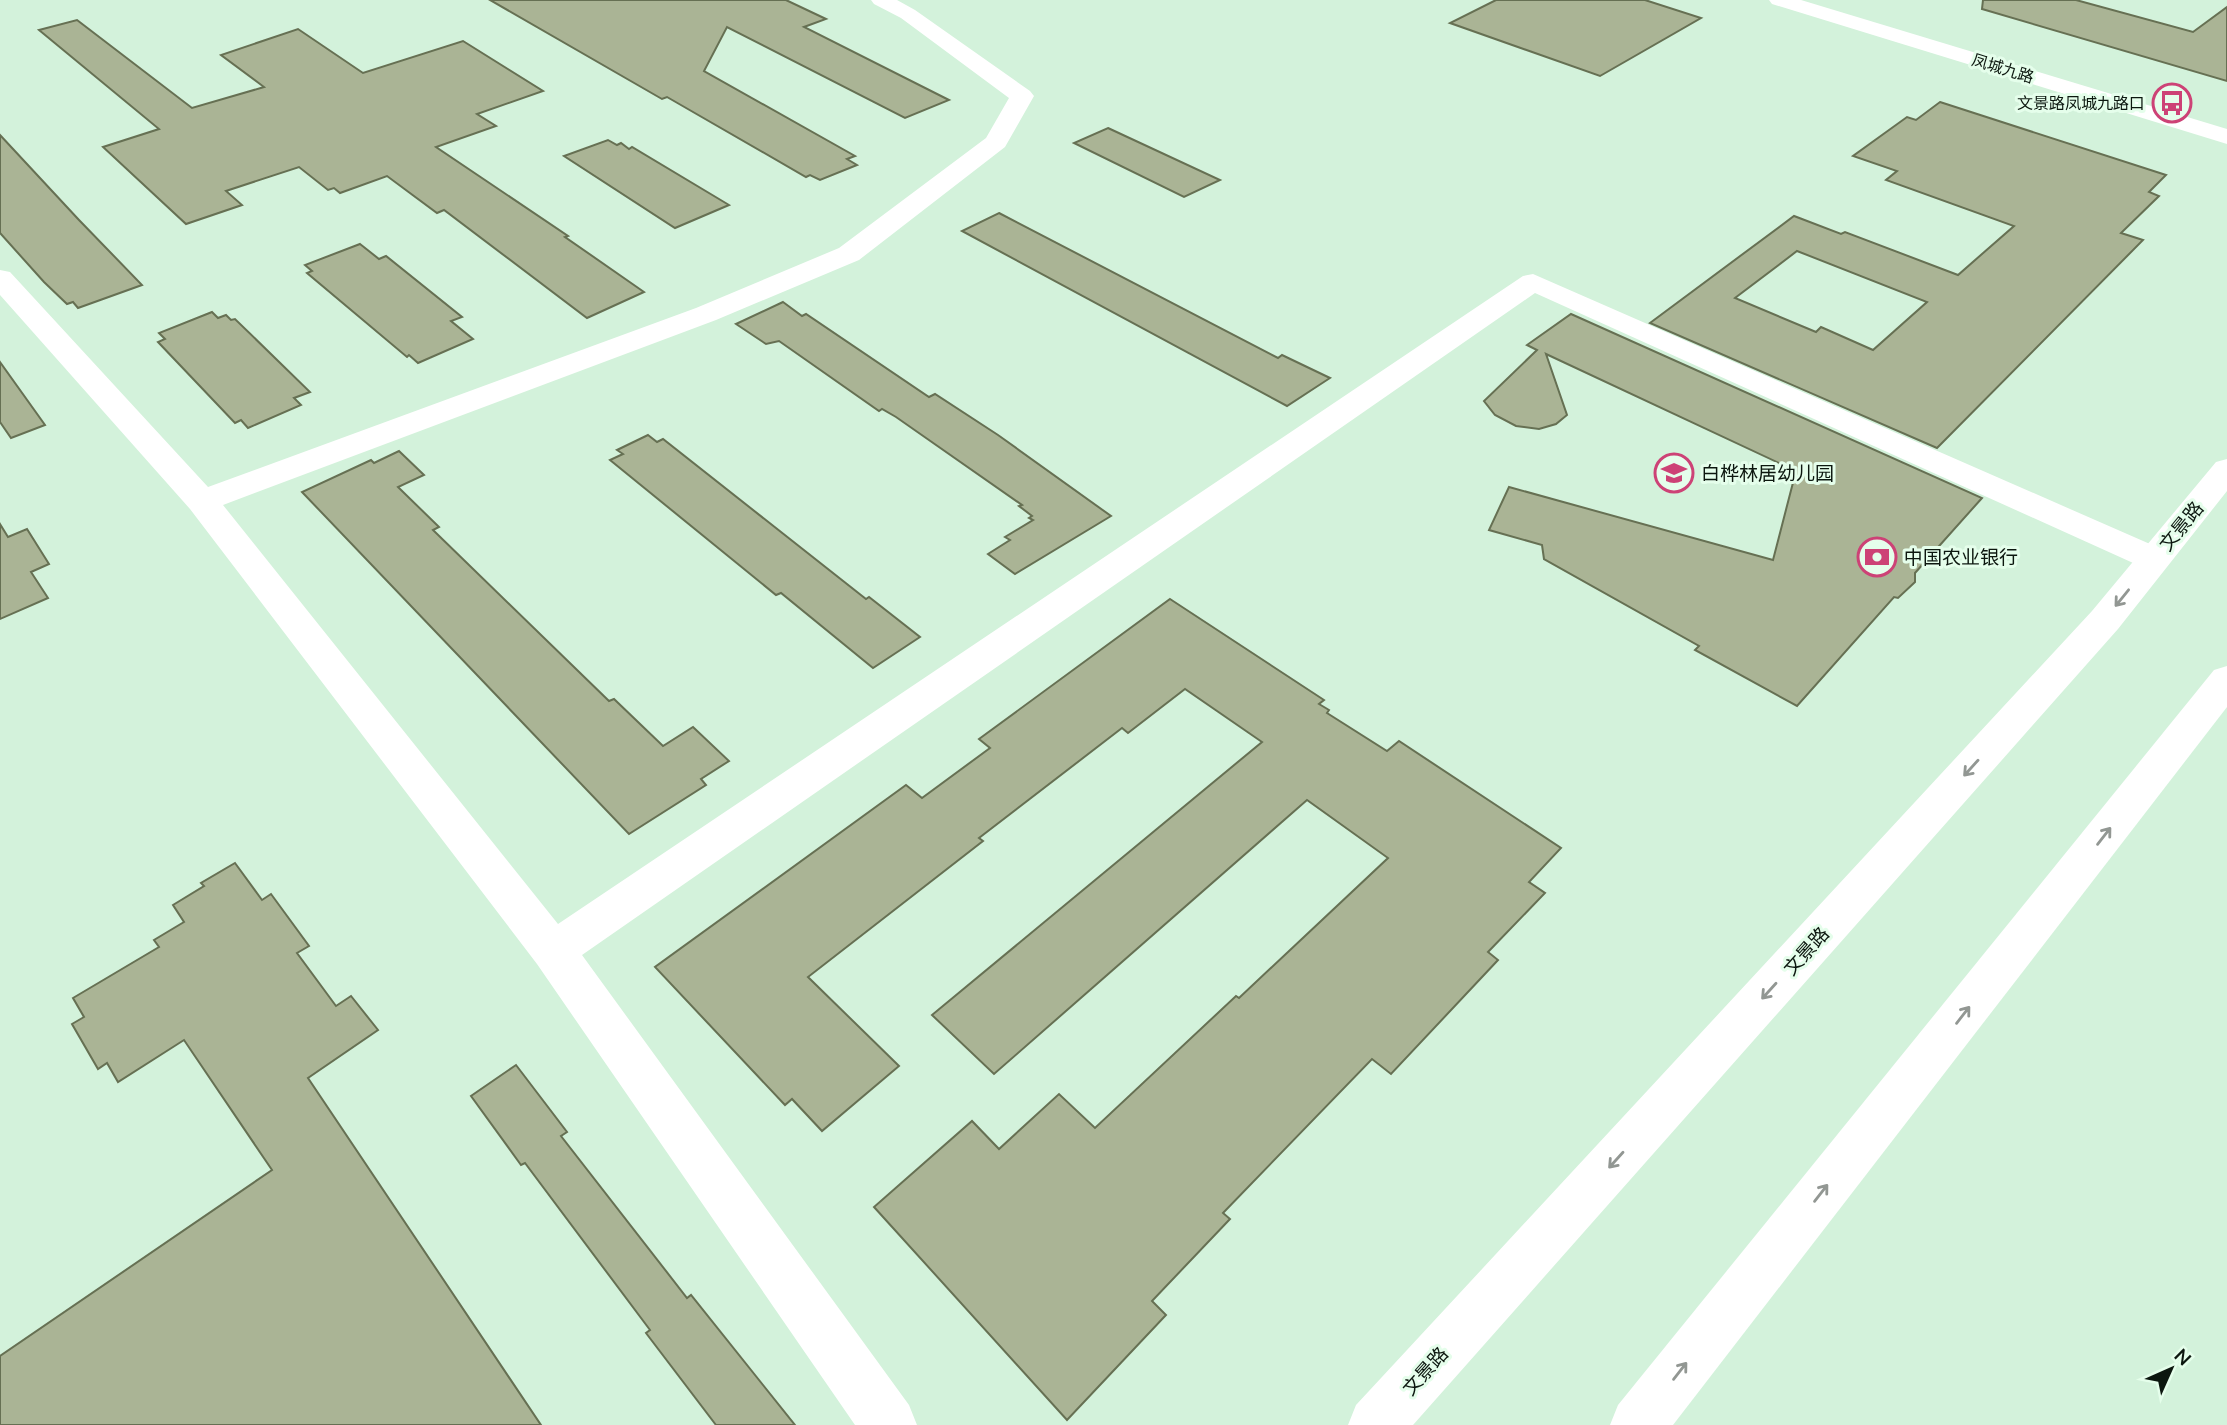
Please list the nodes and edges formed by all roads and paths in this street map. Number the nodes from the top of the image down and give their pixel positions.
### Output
1 (881, 0) edge
2 (1779, 0) edge
3 (1824, 0) edge
4 (2227, 120) edge
5 (2227, 136) edge
6 (0, 278) edge
7 (2227, 469) edge
8 (202, 501) junction
9 (2154, 559) junction
10 (2227, 680) edge
11 (553, 951) junction
12 (889, 1425) edge
13 (1376, 1425) edge
14 (1638, 1425) edge

1 - 8 street
2 - 5 street, 凤城九路
3 - 4 street, 凤城九路
6 - 8 street
7 - 9 street, 文景路
8 - 11 street
9 - 11 street
9 -> 13 street, 文景路
14 -> 10 street
11 - 12 street

